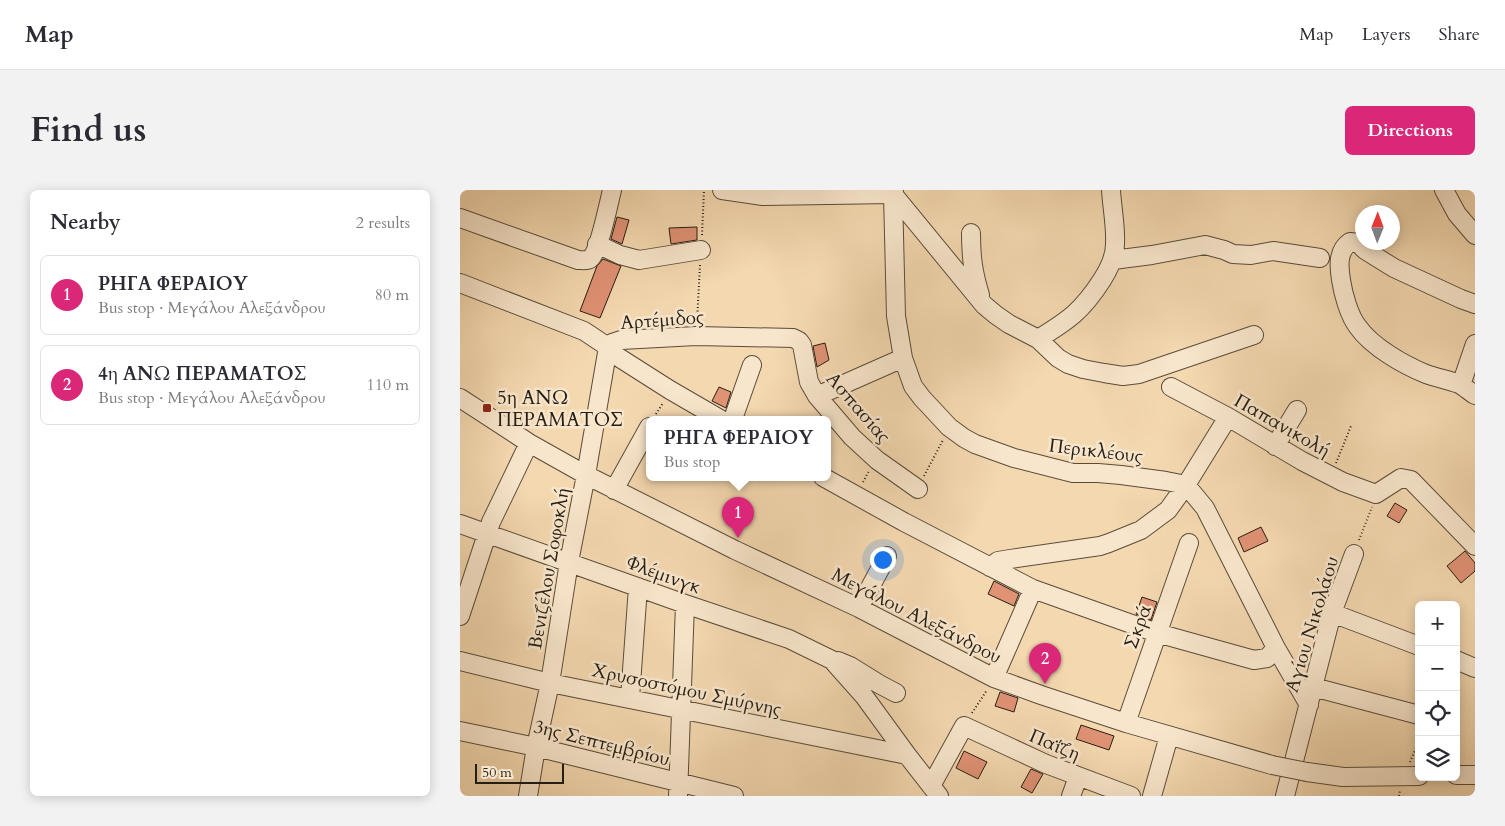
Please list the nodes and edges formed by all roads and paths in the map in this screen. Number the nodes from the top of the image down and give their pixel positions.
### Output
1 (612, 190) edge
2 (704, 190) edge
3 (722, 190) edge
4 (1111, 190) edge
5 (1444, 190) edge
6 (893, 192) edge
7 (460, 218) edge
8 (971, 233) dead end
9 (1475, 234) edge
10 (597, 244) junction
11 (701, 250) junction
12 (1320, 258) dead end
13 (1113, 260) junction
14 (460, 282) edge
15 (1475, 304) edge
16 (984, 305) junction
17 (1254, 334) dead end
18 (696, 336) junction
19 (793, 338) joint
20 (1038, 339) junction
21 (1475, 344) edge
22 (608, 347) junction
23 (752, 365) dead end
24 (906, 365) junction
25 (1461, 385) junction
26 (1171, 387) dead end
27 (670, 390) junction
28 (1475, 395) edge
29 (817, 396) junction
30 (460, 398) edge
31 (1297, 410) dead end
32 (656, 416) edge
33 (715, 416) edge
34 (734, 416) edge
35 (1228, 418) junction
36 (1351, 426) dead end
37 (949, 427) junction
38 (646, 433) edge
39 (529, 442) junction
40 (1275, 446) junction
41 (876, 460) junction
42 (1098, 473) junction
43 (586, 475) junction
44 (1330, 476) junction
45 (830, 481) edge
46 (1186, 485) junction
47 (918, 489) joint
48 (614, 490) junction
49 (854, 494) junction
50 (1376, 494) junction
51 (460, 524) edge
52 (487, 534) junction
53 (1190, 543) dead end
54 (1475, 546) edge
55 (1354, 554) joint
56 (887, 556) dead end
57 (569, 562) junction
58 (990, 566) junction
59 (638, 587) junction
60 (1033, 589) junction
61 (686, 604) junction
62 (859, 608) junction
63 (1332, 613) junction
64 (460, 616) edge
65 (1157, 633) junction
66 (1415, 644) edge
67 (1276, 648) junction
68 (832, 660) junction
69 (460, 661) edge
70 (1460, 662) edge
71 (1475, 668) edge
72 (994, 678) junction
73 (550, 683) junction
74 (1313, 687) junction
75 (896, 693) dead end
76 (630, 698) junction
77 (1309, 705) junction
78 (681, 710) junction
79 (1415, 715) edge
80 (1126, 723) junction
81 (964, 726) junction
82 (460, 731) edge
83 (1169, 736) junction
84 (536, 747) junction
85 (906, 755) junction
86 (1460, 775) edge
87 (1475, 775) edge
88 (1415, 776) edge
89 (1078, 777) junction
90 (678, 789) edge
91 (935, 791) edge
92 (528, 796) edge
93 (734, 796) edge
94 (1071, 796) edge
95 (1131, 796) edge
96 (1152, 796) edge
97 (1285, 796) edge

1 - 10 street
2 - 11 path
3 - 6 street
4 - 13 street
5 - 9 street
6 - 16 street
6 - 24 street, Περικλέους
7 - 10 street
8 - 16 street
10 - 11 street
11 - 18 path
12 - 13 street
13 - 20 street
14 - 22 street, Αρτέμιδος
15 - 25 street
16 - 20 street
17 - 20 street
18 - 19 street, Αρτέμιδος
18 - 22 street, Αρτέμιδος
19 - 29 street, Ασπασίας
21 - 25 street
22 - 27 street
22 - 43 street, Βενιζέλου Σοφοκλή
23 - 34 street
24 - 29 street
24 - 37 street, Περικλέους
24 - 42 street
25 - 28 street
26 - 35 street, Παπανικολή
27 - 32 path
27 - 33 street
29 - 41 street, Ασπασίας
30 - 39 street, Μεγάλου Αλεξάνδρου
31 - 40 street
35 - 40 street, Παπανικολή
35 - 46 street
36 - 44 path
37 - 42 street, Περικλέους
37 - 47 path
38 - 48 street
39 - 43 street, Μεγάλου Αλεξάνδρου
39 - 52 street
40 - 44 street, Παπανικολή
41 - 47 street, Ασπασίας
41 - 49 path
42 - 46 street, Περικλέους
43 - 48 street, Μεγάλου Αλεξάνδρου
43 - 57 street, Βενιζέλου Σοφοκλή
44 - 50 street, Παπανικολή
45 - 49 street
46 - 58 street
46 - 67 street
48 - 62 street, Μεγάλου Αλεξάνδρου
49 - 58 street
50 - 54 street
50 - 55 path, Αγίου Νικολάου
51 - 52 street, Φλέμινγκ
52 - 57 street, Φλέμινγκ
52 - 64 street
53 - 65 street, Σκρά
55 - 63 street, Αγίου Νικολάου
56 - 62 street
57 - 59 street, Φλέμινγκ
57 - 73 street, Βενιζέλου Σοφοκλή
58 - 60 street
59 - 61 street, Φλέμινγκ
59 - 76 street
60 - 65 street
60 - 72 street
61 - 68 street, Φλέμινγκ
61 - 78 street
62 - 72 street, Μεγάλου Αλεξάνδρου
63 - 66 street
63 - 74 street, Αγίου Νικολάου
65 - 67 street
65 - 80 street, Σκρά
67 - 77 street
68 - 75 street
68 - 85 street, Φλέμινγκ
69 - 73 street, Χρυσοστόμου Σμύρνης
70 - 71 street
72 - 80 street, Μεγάλου Αλεξάνδρου
72 - 81 path
73 - 76 street, Χρυσοστόμου Σμύρνης
73 - 84 street, Βενιζέλου Σοφοκλή
74 - 77 street, Αγίου Νικολάου
74 - 79 street
76 - 78 street, Χρυσοστόμου Σμύρνης
77 - 97 street, Αγίου Νικολάου
78 - 85 street, Χρυσοστόμου Σμύρνης
78 - 90 street
80 - 83 street, Μεγάλου Αλεξάνδρου
81 - 89 street, Παΐζη
81 - 91 street
82 - 84 street, 3ης Σεπτεμβρίου
83 - 88 street, Μεγάλου Αλεξάνδρου, bridge
83 - 96 street
84 - 90 street, 3ης Σεπτεμβρίου
84 - 92 street, Βενιζέλου Σοφοκλή
85 - 91 street, Φλέμινγκ
86 - 87 street
89 - 94 street
89 - 95 street, Παΐζη
90 - 93 street, 3ης Σεπτεμβρίου

